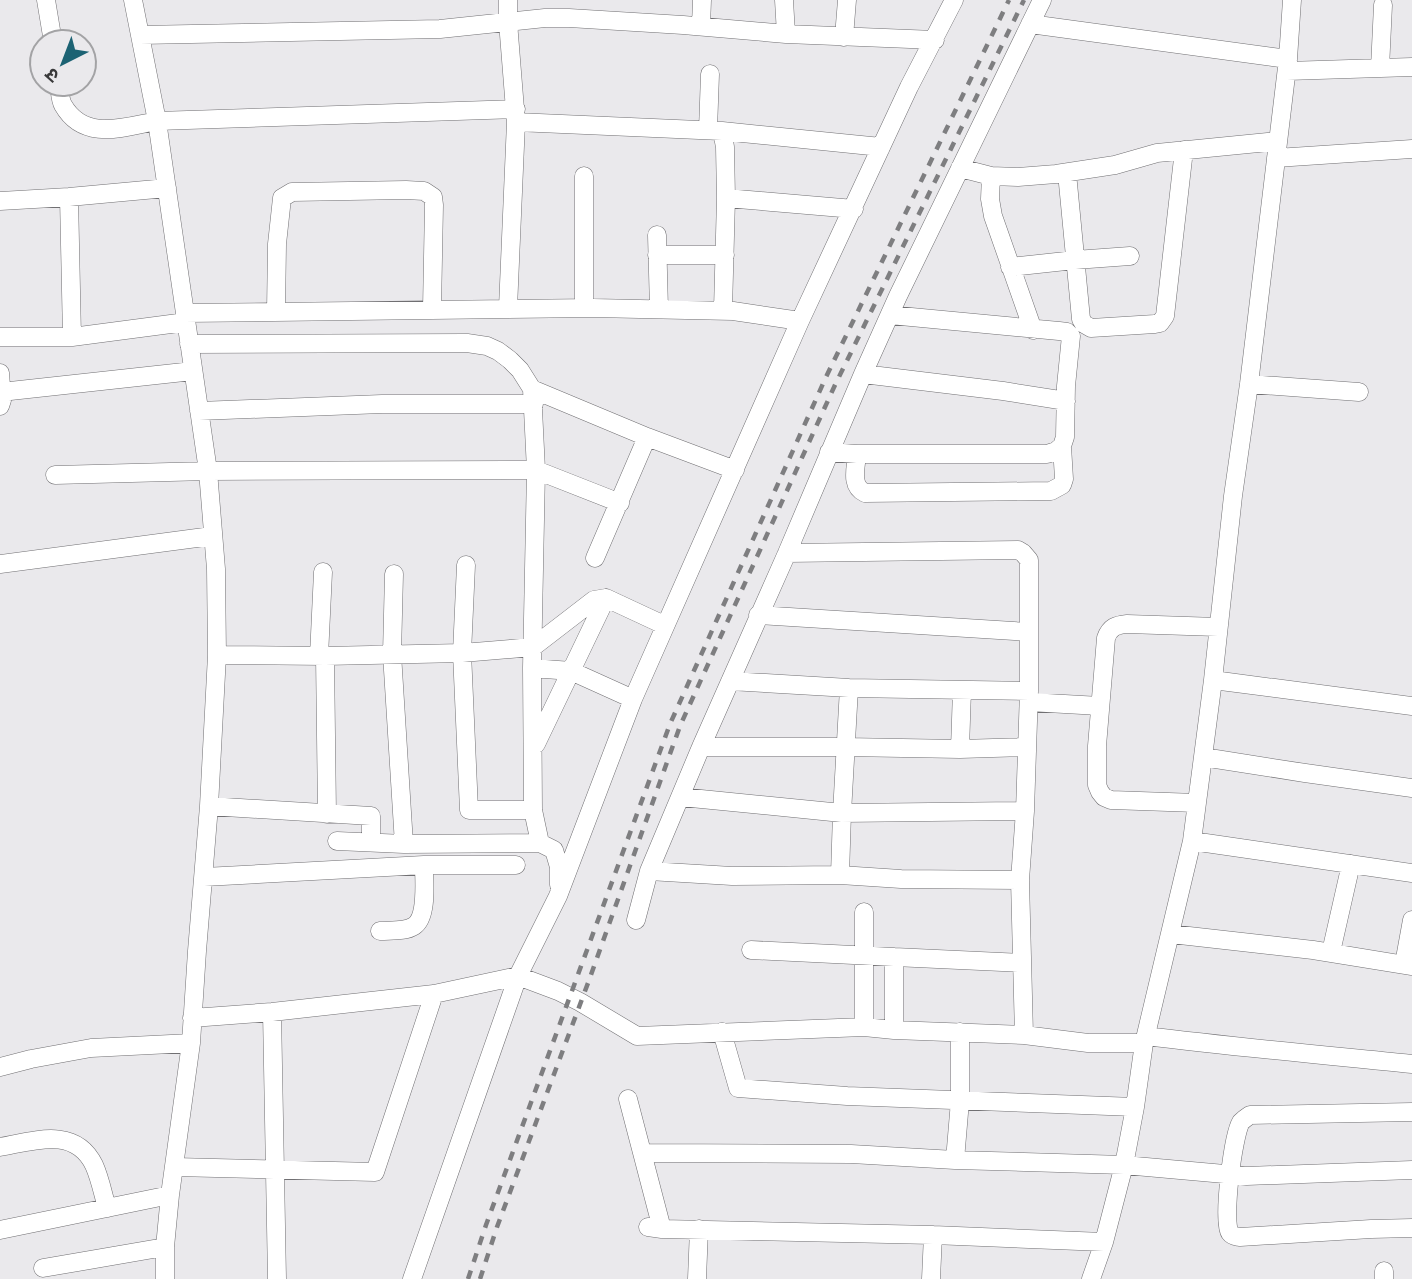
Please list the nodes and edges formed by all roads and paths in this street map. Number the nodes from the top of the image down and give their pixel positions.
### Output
1 (46, 0) edge
2 (133, 0) edge
3 (508, 0) edge
4 (702, 0) edge
5 (784, 0) edge
6 (848, 0) edge
7 (954, 0) edge
8 (1042, 0) edge
9 (1292, 0) edge
10 (1383, 5) dead end
11 (508, 22) junction
12 (1030, 24) junction
13 (701, 26) junction
14 (50, 28) edge
15 (786, 34) junction
16 (140, 35) junction
17 (844, 37) junction
18 (935, 40) junction
19 (1287, 65) junction
20 (1412, 67) edge
21 (1380, 68) junction
22 (710, 74) dead end
23 (61, 98) edge
24 (516, 115) junction
25 (157, 121) junction
26 (715, 131) junction
27 (881, 147) junction
28 (1412, 149) edge
29 (1184, 150) junction
30 (1277, 150) junction
31 (960, 167) junction
32 (1067, 173) junction
33 (584, 176) dead end
34 (990, 176) junction
35 (167, 188) junction
36 (69, 197) junction
37 (726, 198) junction
38 (0, 201) edge
39 (854, 209) junction
40 (657, 234) dead end
41 (657, 255) junction
42 (725, 255) junction
43 (1130, 256) dead end
44 (1075, 260) junction
45 (1010, 267) junction
46 (508, 308) junction
47 (584, 308) junction
48 (432, 309) junction
49 (659, 309) junction
50 (723, 310) junction
51 (276, 312) junction
52 (890, 315) junction
53 (186, 318) junction
54 (800, 321) junction
55 (1032, 330) junction
56 (0, 337) edge
57 (72, 337) junction
58 (190, 344) junction
59 (193, 371) junction
60 (0, 373) edge
61 (863, 374) junction
62 (1249, 384) junction
63 (1359, 392) dead end
64 (533, 397) junction
65 (1, 399) edge
66 (1066, 401) junction
67 (199, 411) junction
68 (647, 437) junction
69 (1062, 446) junction
70 (830, 452) junction
71 (857, 454) junction
72 (536, 470) junction
73 (735, 470) junction
74 (208, 471) junction
75 (55, 475) dead end
76 (620, 503) junction
77 (212, 536) junction
78 (787, 553) junction
79 (595, 558) dead end
80 (0, 564) edge
81 (466, 565) dead end
82 (324, 572) dead end
83 (394, 574) dead end
84 (606, 598) junction
85 (758, 615) junction
86 (664, 625) junction
87 (1218, 627) junction
88 (1029, 632) junction
89 (533, 647) junction
90 (462, 653) junction
91 (392, 654) junction
92 (217, 655) junction
93 (322, 656) junction
94 (532, 668) junction
95 (570, 671) junction
96 (1213, 680) junction
97 (730, 681) junction
98 (849, 688) junction
99 (962, 690) junction
100 (1029, 696) junction
101 (633, 699) junction
102 (1100, 706) junction
103 (1412, 706) edge
104 (701, 747) junction
105 (845, 747) junction
106 (1026, 747) junction
107 (960, 749) junction
108 (533, 750) junction
109 (1203, 757) junction
110 (1412, 788) edge
111 (681, 797) junction
112 (1197, 803) junction
113 (209, 806) junction
114 (533, 810) junction
115 (1025, 811) junction
116 (842, 813) junction
117 (327, 814) junction
118 (337, 841) dead end
119 (1192, 841) junction
120 (371, 842) junction
121 (540, 843) junction
122 (404, 844) junction
123 (1351, 863) junction
124 (424, 865) junction
125 (516, 865) dead end
126 (649, 871) junction
127 (1412, 873) edge
128 (840, 875) junction
129 (204, 877) junction
130 (1020, 880) junction
131 (558, 896) junction
132 (864, 912) dead end
133 (636, 920) dead end
134 (1412, 920) edge
135 (380, 931) dead end
136 (1171, 933) junction
137 (751, 950) dead end
138 (1331, 953) junction
139 (864, 955) junction
140 (894, 957) junction
141 (1022, 962) junction
142 (1408, 965) edge
143 (518, 976) junction
144 (434, 994) junction
145 (272, 1012) junction
146 (192, 1018) junction
147 (863, 1027) junction
148 (894, 1030) junction
149 (722, 1032) junction
150 (960, 1032) junction
151 (1024, 1035) junction
152 (1145, 1040) junction
153 (191, 1043) junction
154 (1412, 1064) edge
155 (0, 1067) edge
156 (628, 1099) dead end
157 (960, 1101) junction
158 (1135, 1107) junction
159 (1412, 1112) edge
160 (0, 1147) edge
161 (643, 1153) junction
162 (955, 1160) junction
163 (1124, 1165) junction
164 (174, 1167) junction
165 (275, 1169) junction
166 (1412, 1170) edge
167 (1230, 1174) junction
168 (170, 1195) junction
169 (107, 1208) junction
170 (1412, 1228) edge
171 (699, 1229) junction
172 (0, 1230) edge
173 (933, 1235) junction
174 (1104, 1242) junction
175 (165, 1247) junction
176 (43, 1268) dead end
177 (165, 1279) edge
178 (277, 1279) edge
179 (412, 1279) edge
180 (697, 1279) edge
181 (931, 1279) edge
182 (1091, 1279) edge

1 - 14 street
2 - 16 street
3 - 11 street
4 - 13 street
5 - 15 street
6 - 17 street
7 - 18 street
8 - 12 street
9 - 19 street
10 - 21 street
11 - 13 street
11 - 16 street
11 - 24 street
12 - 19 street
12 - 31 street
13 - 15 street
15 - 17 street
16 - 25 street
17 - 18 street
18 - 27 street
19 - 21 street
19 - 30 street
20 - 21 street
22 - 26 street
23 - 25 street
24 - 25 street
24 - 26 street
24 - 46 street
25 - 35 street
26 - 27 street
26 - 37 street
27 - 39 street
28 - 30 street
29 - 30 street
29 - 32 street
29 - 44 street
30 - 62 street
31 - 34 street
31 - 52 street
32 - 34 street
32 - 44 street
33 - 47 street
34 - 45 street
35 - 36 street
35 - 53 street
36 - 38 street
36 - 57 street
37 - 39 street
37 - 42 street
39 - 54 street
40 - 41 street
41 - 42 street
41 - 49 street
42 - 50 street
43 - 44 street
44 - 45 street
45 - 55 street
46 - 47 street
46 - 48 street
47 - 49 street
48 - 51 street
48 - 51 street
49 - 50 street
50 - 54 street
51 - 53 street
52 - 55 street
52 - 61 street
53 - 57 street
53 - 58 street
54 - 73 street
55 - 66 street
56 - 57 street
58 - 59 street
58 - 64 street
59 - 65 street
59 - 67 street
60 - 65 street
61 - 66 street
61 - 70 street
62 - 63 street
62 - 87 street
64 - 67 street
64 - 68 street
64 - 72 street
66 - 69 street
67 - 74 street
68 - 73 street
68 - 76 street
69 - 71 street
69 - 71 street
70 - 71 street
70 - 78 street
72 - 74 street
72 - 76 street
72 - 89 street
73 - 86 street
74 - 75 street
74 - 77 street
76 - 79 street
77 - 80 street
77 - 92 street
78 - 85 street
78 - 88 street
81 - 90 street
82 - 93 street
83 - 91 street
84 - 86 street
84 - 89 street
84 - 95 street
85 - 88 street
85 - 97 street
86 - 101 street
87 - 96 street
87 - 102 street
88 - 100 street
89 - 90 street
89 - 94 street
90 - 91 street
90 - 114 street
91 - 93 street
91 - 122 street
92 - 93 street
92 - 113 street
93 - 117 street
94 - 95 street
94 - 108 street
95 - 101 street
95 - 108 street
96 - 103 street
96 - 109 street
97 - 98 street
97 - 104 street
98 - 99 street
98 - 105 street
99 - 100 street
99 - 107 street
100 - 102 street
100 - 106 street
101 - 131 street
102 - 112 street
104 - 105 street
104 - 111 street
105 - 107 street
105 - 116 street
106 - 107 street
106 - 115 street
108 - 114 street
109 - 110 street
109 - 112 street
111 - 116 street
111 - 126 street
112 - 119 street
113 - 117 street
113 - 129 street
114 - 121 street
115 - 116 street
115 - 130 street
116 - 128 street
117 - 120 street
118 - 120 street
119 - 123 street
119 - 136 street
120 - 122 street
121 - 122 street
121 - 131 street
123 - 127 street
123 - 138 street
124 - 125 street
124 - 129 street
124 - 135 street
126 - 128 street
126 - 133 street
128 - 130 street
129 - 146 street
130 - 141 street
131 - 143 street
132 - 139 street
134 - 142 street
136 - 138 street
136 - 152 street
137 - 139 street
138 - 142 street
139 - 140 street
139 - 147 street
140 - 141 street
140 - 148 street
141 - 151 street
143 - 144 street
143 - 149 street
143 - 179 street
144 - 145 street
144 - 165 street
145 - 146 street
145 - 165 street
146 - 153 street
147 - 148 street
147 - 149 street
148 - 150 street
149 - 157 street
150 - 151 street
150 - 157 street
151 - 152 street
152 - 154 street
152 - 158 street
153 - 155 street
153 - 164 street
156 - 161 street
157 - 158 street
157 - 162 street
158 - 163 street
159 - 167 street
160 - 169 street
161 - 162 street
161 - 171 street
162 - 163 street
163 - 167 street
163 - 174 street
164 - 165 street
164 - 168 street
165 - 178 street
166 - 167 street
167 - 170 street
168 - 169 street
168 - 175 street
169 - 172 street
171 - 173 street
171 - 180 street
173 - 174 street
173 - 181 street
174 - 182 street
175 - 176 street
175 - 177 street

